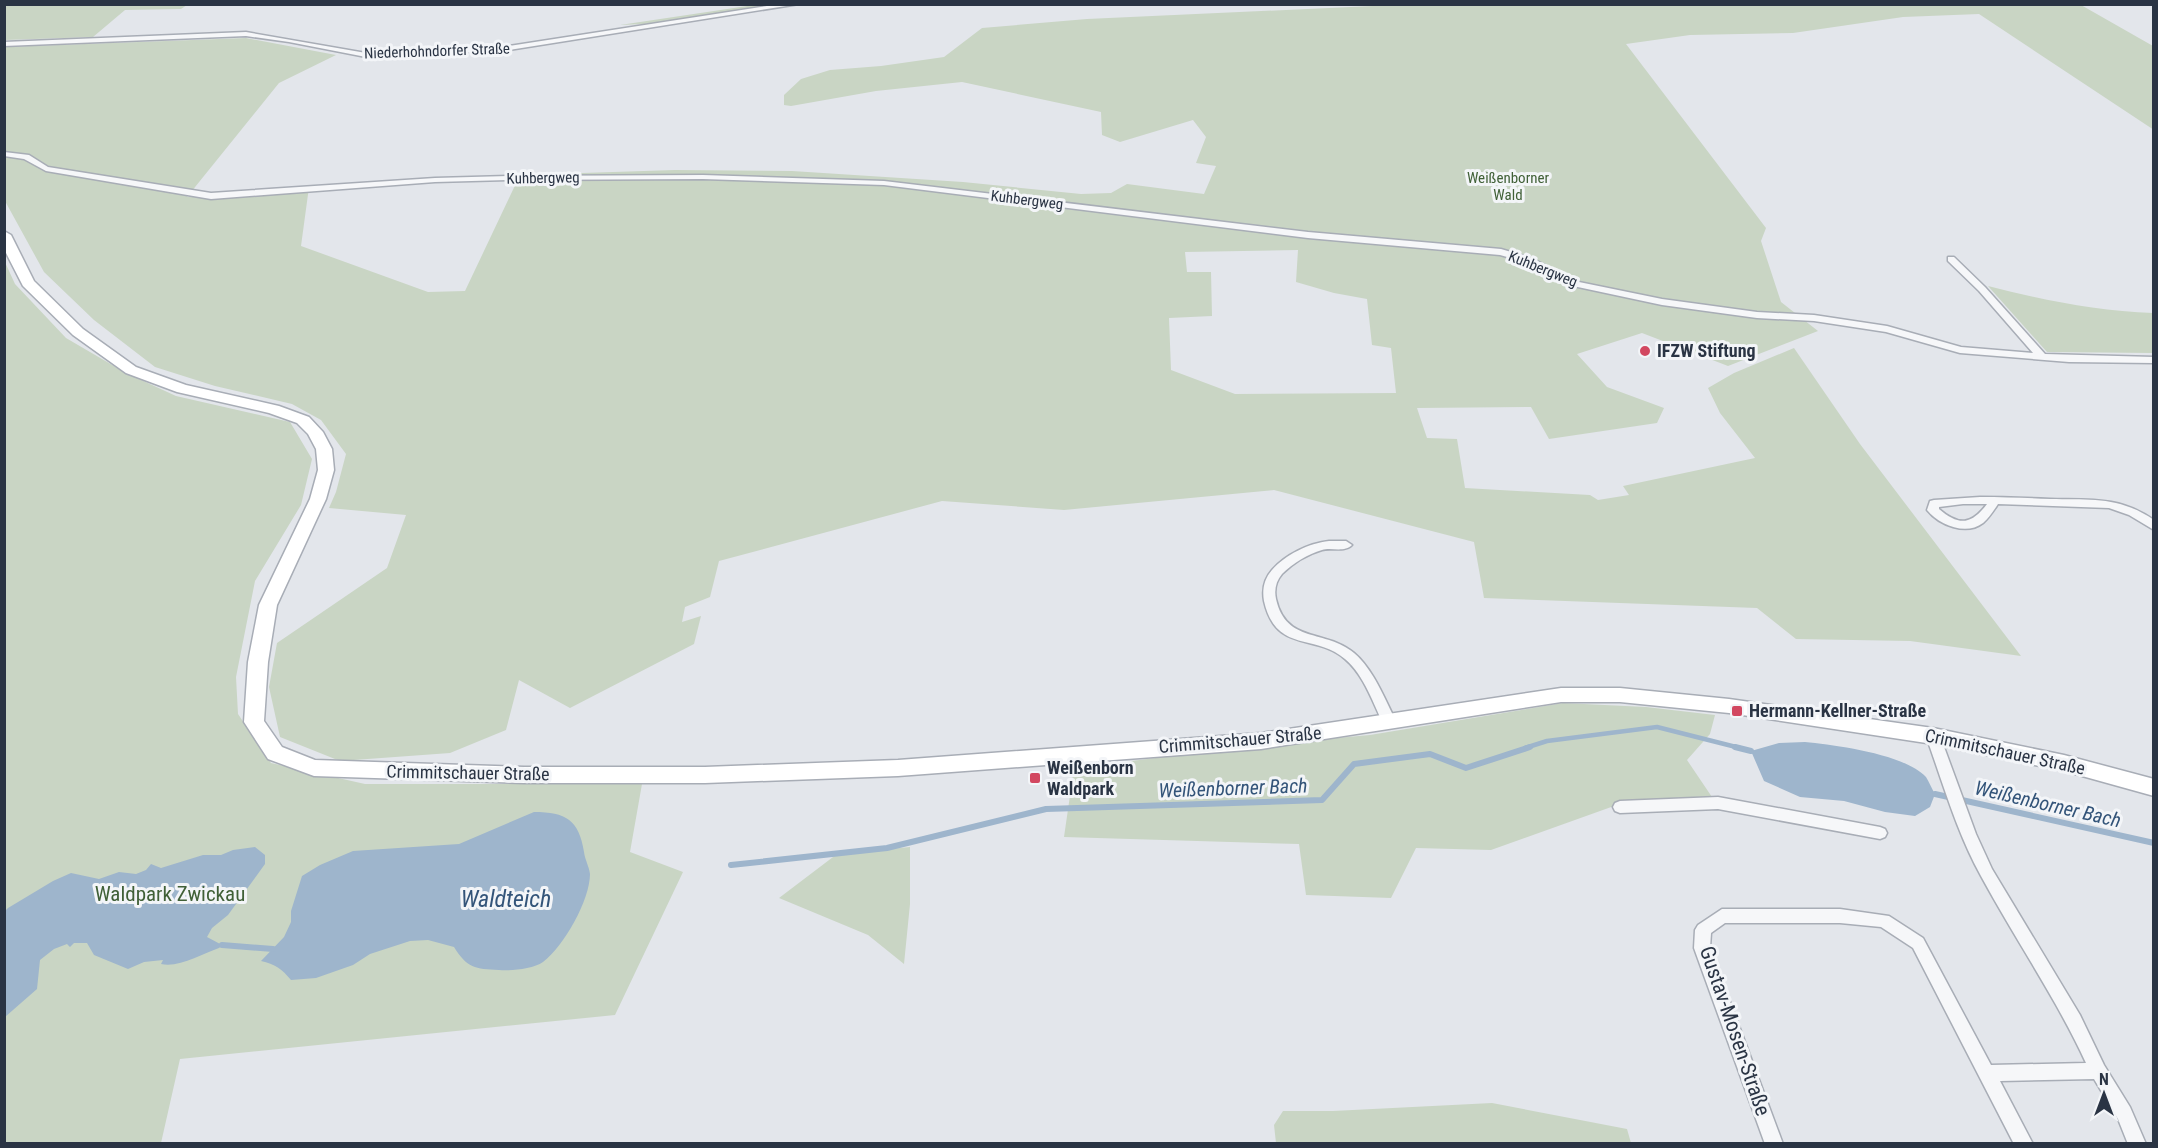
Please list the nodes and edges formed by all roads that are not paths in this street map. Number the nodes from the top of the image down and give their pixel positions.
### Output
1 (796, 4) edge
2 (4, 44) edge
3 (4, 154) edge
4 (4, 235) edge
5 (1951, 259) dead end
6 (2041, 356) junction
7 (2154, 360) edge
8 (1994, 502) dead end
9 (2154, 525) edge
10 (1346, 545) dead end
11 (1390, 723) junction
12 (1933, 736) junction
13 (2154, 788) edge
14 (1620, 807) dead end
15 (1881, 833) dead end
16 (2098, 1071) junction
17 (1988, 1073) junction
18 (1774, 1143) edge
19 (2024, 1143) edge
20 (2137, 1143) edge

1 - 2 street, Niederhohndorfer Straße
3 - 6 street, Kuhbergweg
4 - 11 main road, Crimmitschauer Straße
5 - 6 street
6 - 7 street, Kuhbergweg
8 - 9 street
10 - 11 street
11 - 12 main road, Crimmitschauer Straße
12 - 13 main road, Crimmitschauer Straße
12 - 16 street
14 - 15 street
16 - 17 street
16 - 20 street
17 - 18 street, Gustav-Mosen-Straße
17 - 19 street, Gustav-Mosen-Straße

